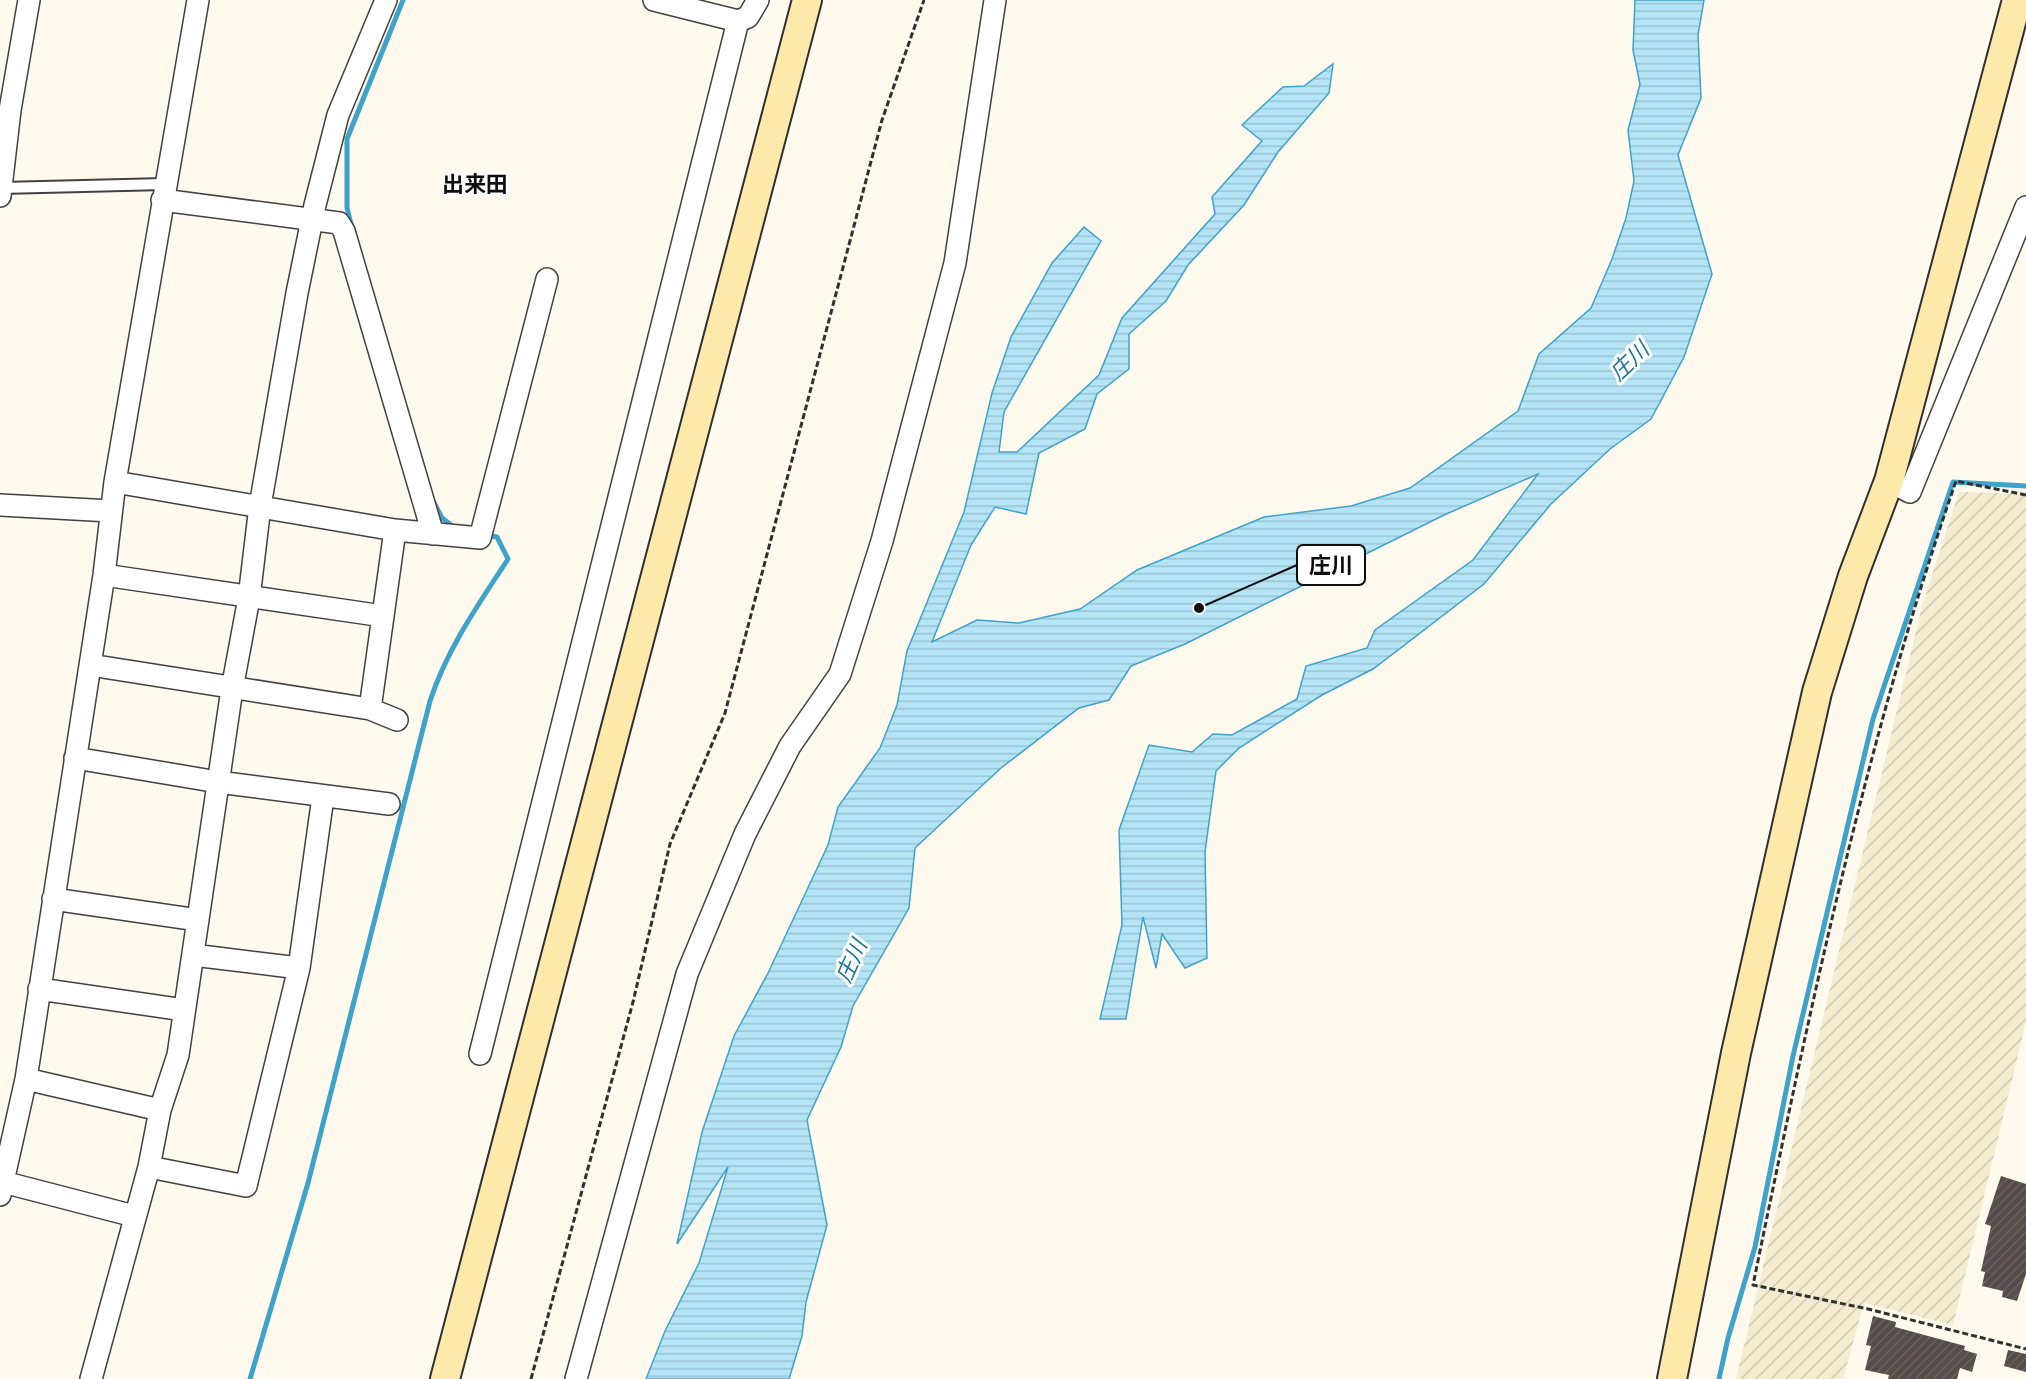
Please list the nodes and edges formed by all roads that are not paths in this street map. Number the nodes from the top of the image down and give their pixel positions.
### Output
1 (29, 0) edge
2 (198, 0) edge
3 (386, 0) edge
4 (654, 0) edge
5 (758, 0) edge
6 (807, 0) edge
7 (995, 0) edge
8 (2017, 0) edge
9 (738, 21) junction
10 (5, 110) edge
11 (0, 192) edge
12 (164, 192) junction
13 (2026, 207) edge
14 (314, 221) junction
15 (547, 279) dead end
16 (1889, 481) junction
17 (116, 482) junction
18 (0, 505) edge
19 (260, 506) junction
20 (111, 511) junction
21 (395, 530) junction
22 (433, 534) junction
23 (104, 575) junction
24 (249, 598) junction
25 (383, 616) junction
26 (90, 665) junction
27 (232, 689) junction
28 (370, 710) junction
29 (398, 720) dead end
30 (75, 758) junction
31 (218, 782) junction
32 (323, 797) junction
33 (389, 804) dead end
34 (53, 899) junction
35 (198, 920) junction
36 (193, 955) junction
37 (299, 968) junction
38 (39, 989) junction
39 (184, 1010) junction
40 (480, 1054) dead end
41 (26, 1079) junction
42 (160, 1110) junction
43 (149, 1167) junction
44 (2, 1189) edge
45 (134, 1216) junction
46 (91, 1379) edge
47 (446, 1379) edge
48 (576, 1379) edge
49 (1672, 1379) edge

1 - 10 street
2 - 12 street
3 - 14 street
4 - 9 street
5 - 9 street
6 - 47 street
7 - 48 street
8 - 16 street
9 - 40 street
10 - 11 street
11 - 12 lane
12 - 14 street
12 - 17 street
13 - 16 street
14 - 19 street
14 - 22 street
15 - 22 street
16 - 49 street
17 - 19 street
17 - 20 street
18 - 20 street
19 - 21 street
19 - 24 street
20 - 23 street
21 - 22 street
21 - 25 street
23 - 24 street
23 - 26 street
24 - 25 street
24 - 27 street
25 - 28 street
26 - 27 street
26 - 30 street
27 - 28 street
27 - 31 street
28 - 29 street
30 - 31 street
30 - 34 street
31 - 32 street
31 - 35 street
32 - 33 street
32 - 37 street
34 - 35 street
34 - 38 street
35 - 36 street
36 - 37 street
36 - 39 street
37 - 43 street
38 - 39 street
38 - 41 street
39 - 42 street
41 - 42 street
41 - 44 street
42 - 43 street
43 - 45 street
44 - 45 street
45 - 46 street

